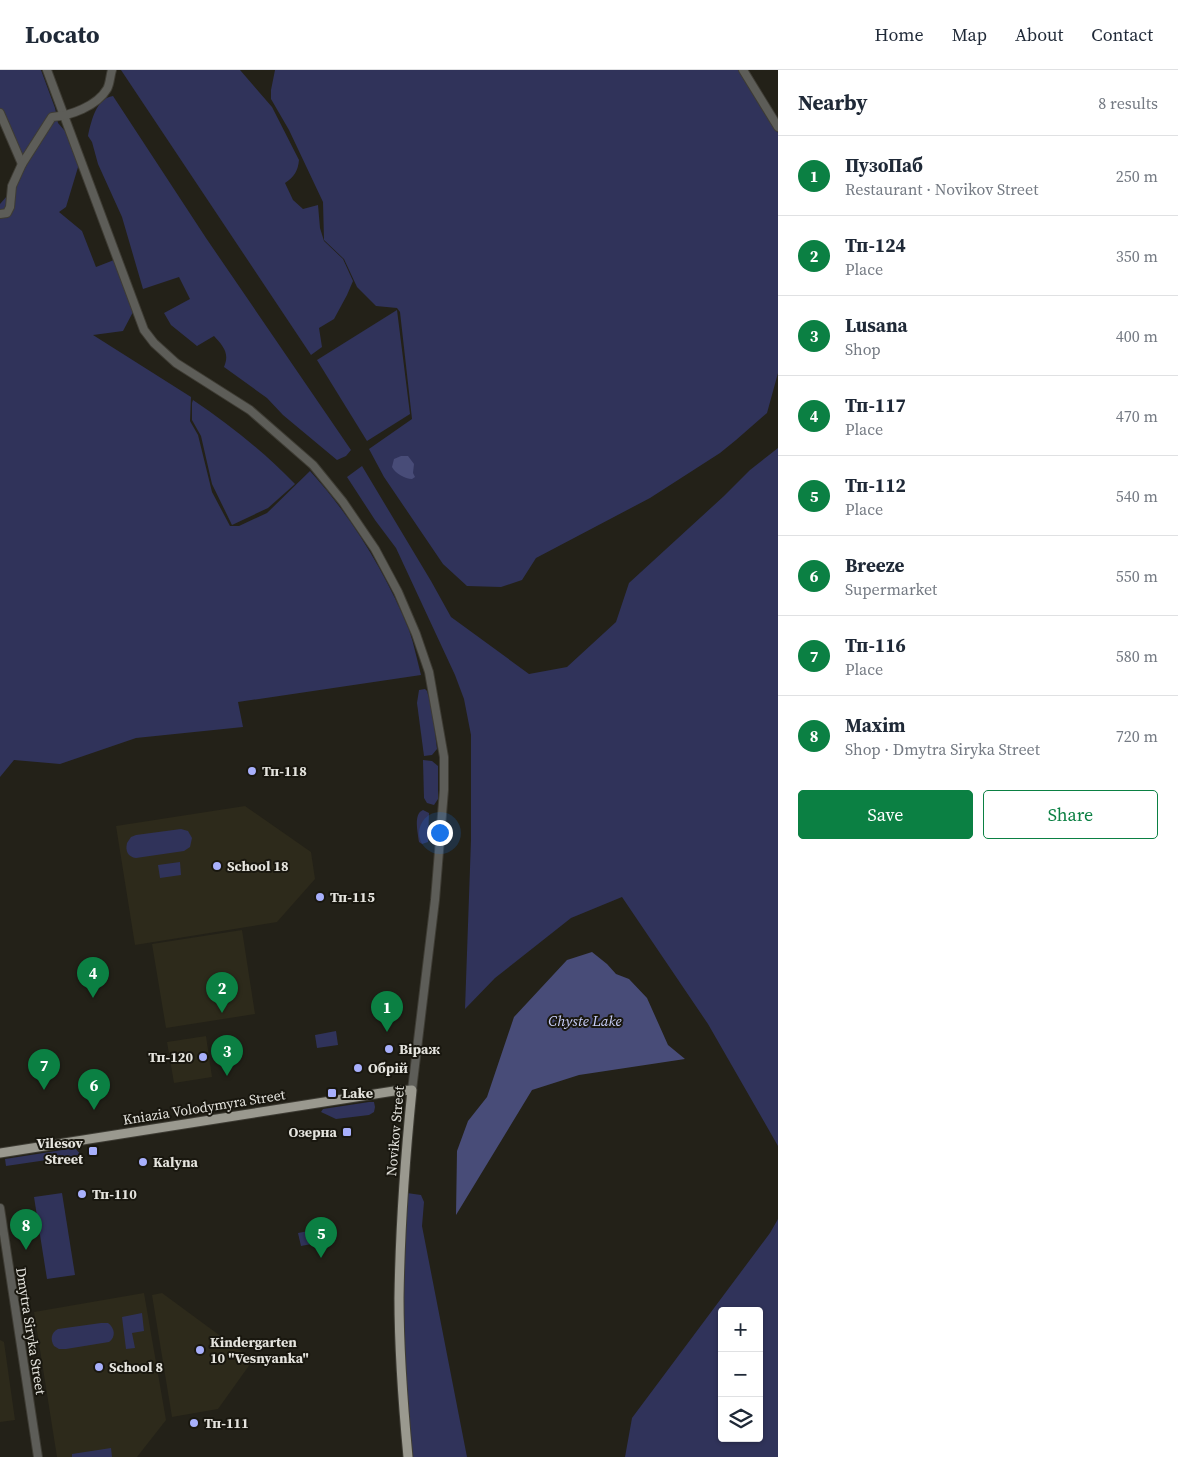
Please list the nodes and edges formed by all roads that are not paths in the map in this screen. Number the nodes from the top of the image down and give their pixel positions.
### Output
1 (47, 70) edge
2 (112, 70) edge
3 (743, 70) edge
4 (0, 113) edge
5 (64, 116) junction
6 (778, 127) edge
7 (22, 164) junction
8 (0, 214) edge
9 (412, 1090) junction
10 (0, 1152) edge
11 (0, 1208) edge
12 (38, 1457) edge
13 (408, 1457) edge

1 - 5 street, Novikov Street
2 - 5 street
3 - 6 street
4 - 7 street
5 - 7 street
5 - 9 street, Novikov Street
7 - 8 street
9 - 10 main road, Kniazia Volodymyra Street
9 - 13 main road, Novikov Street
11 - 12 street, Dmytra Siryka Street

